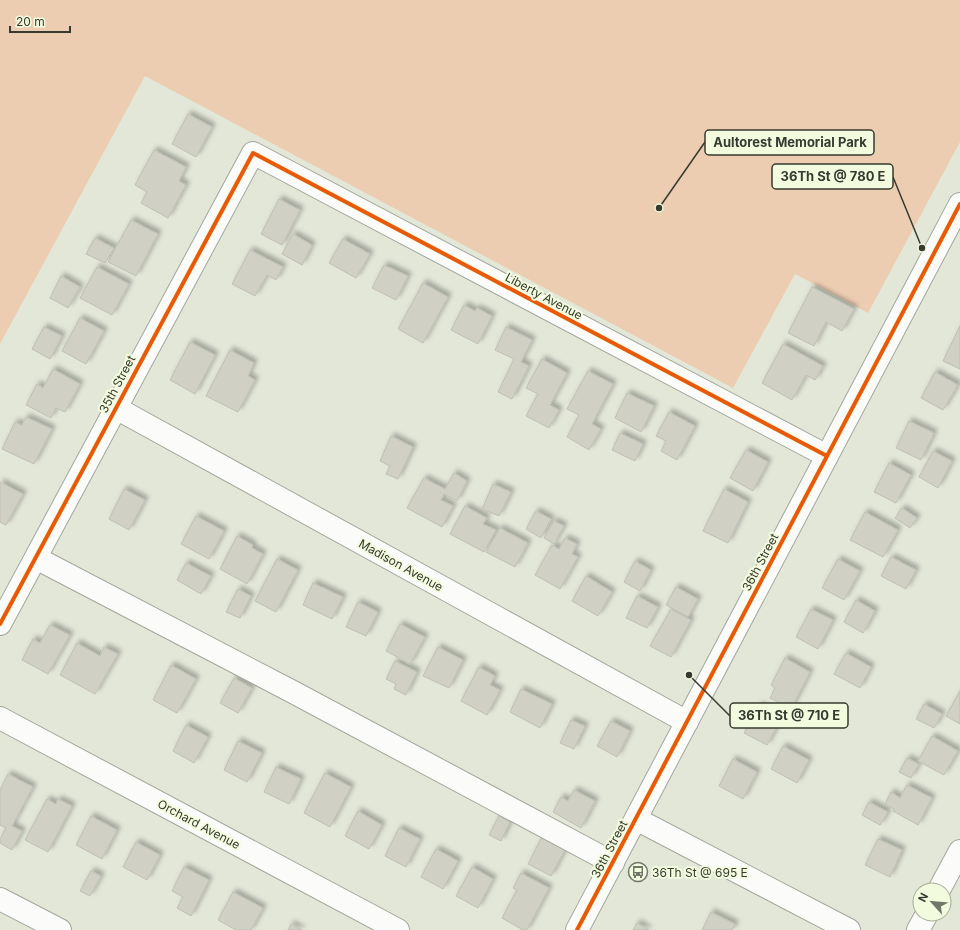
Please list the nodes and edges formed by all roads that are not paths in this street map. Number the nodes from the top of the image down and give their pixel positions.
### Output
1 (253, 153) joint
2 (960, 204) edge
3 (116, 408) junction
4 (827, 456) junction
5 (36, 558) junction
6 (0, 624) edge
7 (0, 718) edge
8 (687, 722) junction
9 (636, 819) junction
10 (960, 851) edge
11 (613, 863) junction
12 (943, 882) edge
13 (0, 899) edge
14 (60, 930) edge
15 (398, 930) edge
16 (578, 930) edge
17 (849, 930) edge

1 - 3 street, 35th Street
1 - 4 street, Liberty Avenue
2 - 4 street, 36th Street
3 - 5 street, 35th Street
3 - 8 street, Madison Avenue
4 - 8 street, 36th Street
5 - 6 street, 35th Street
5 - 11 street
7 - 15 street, Orchard Avenue
8 - 9 street, 36th Street
9 - 11 street, 36th Street
9 - 17 street
10 - 12 street
11 - 16 street, 36th Street
13 - 14 street

